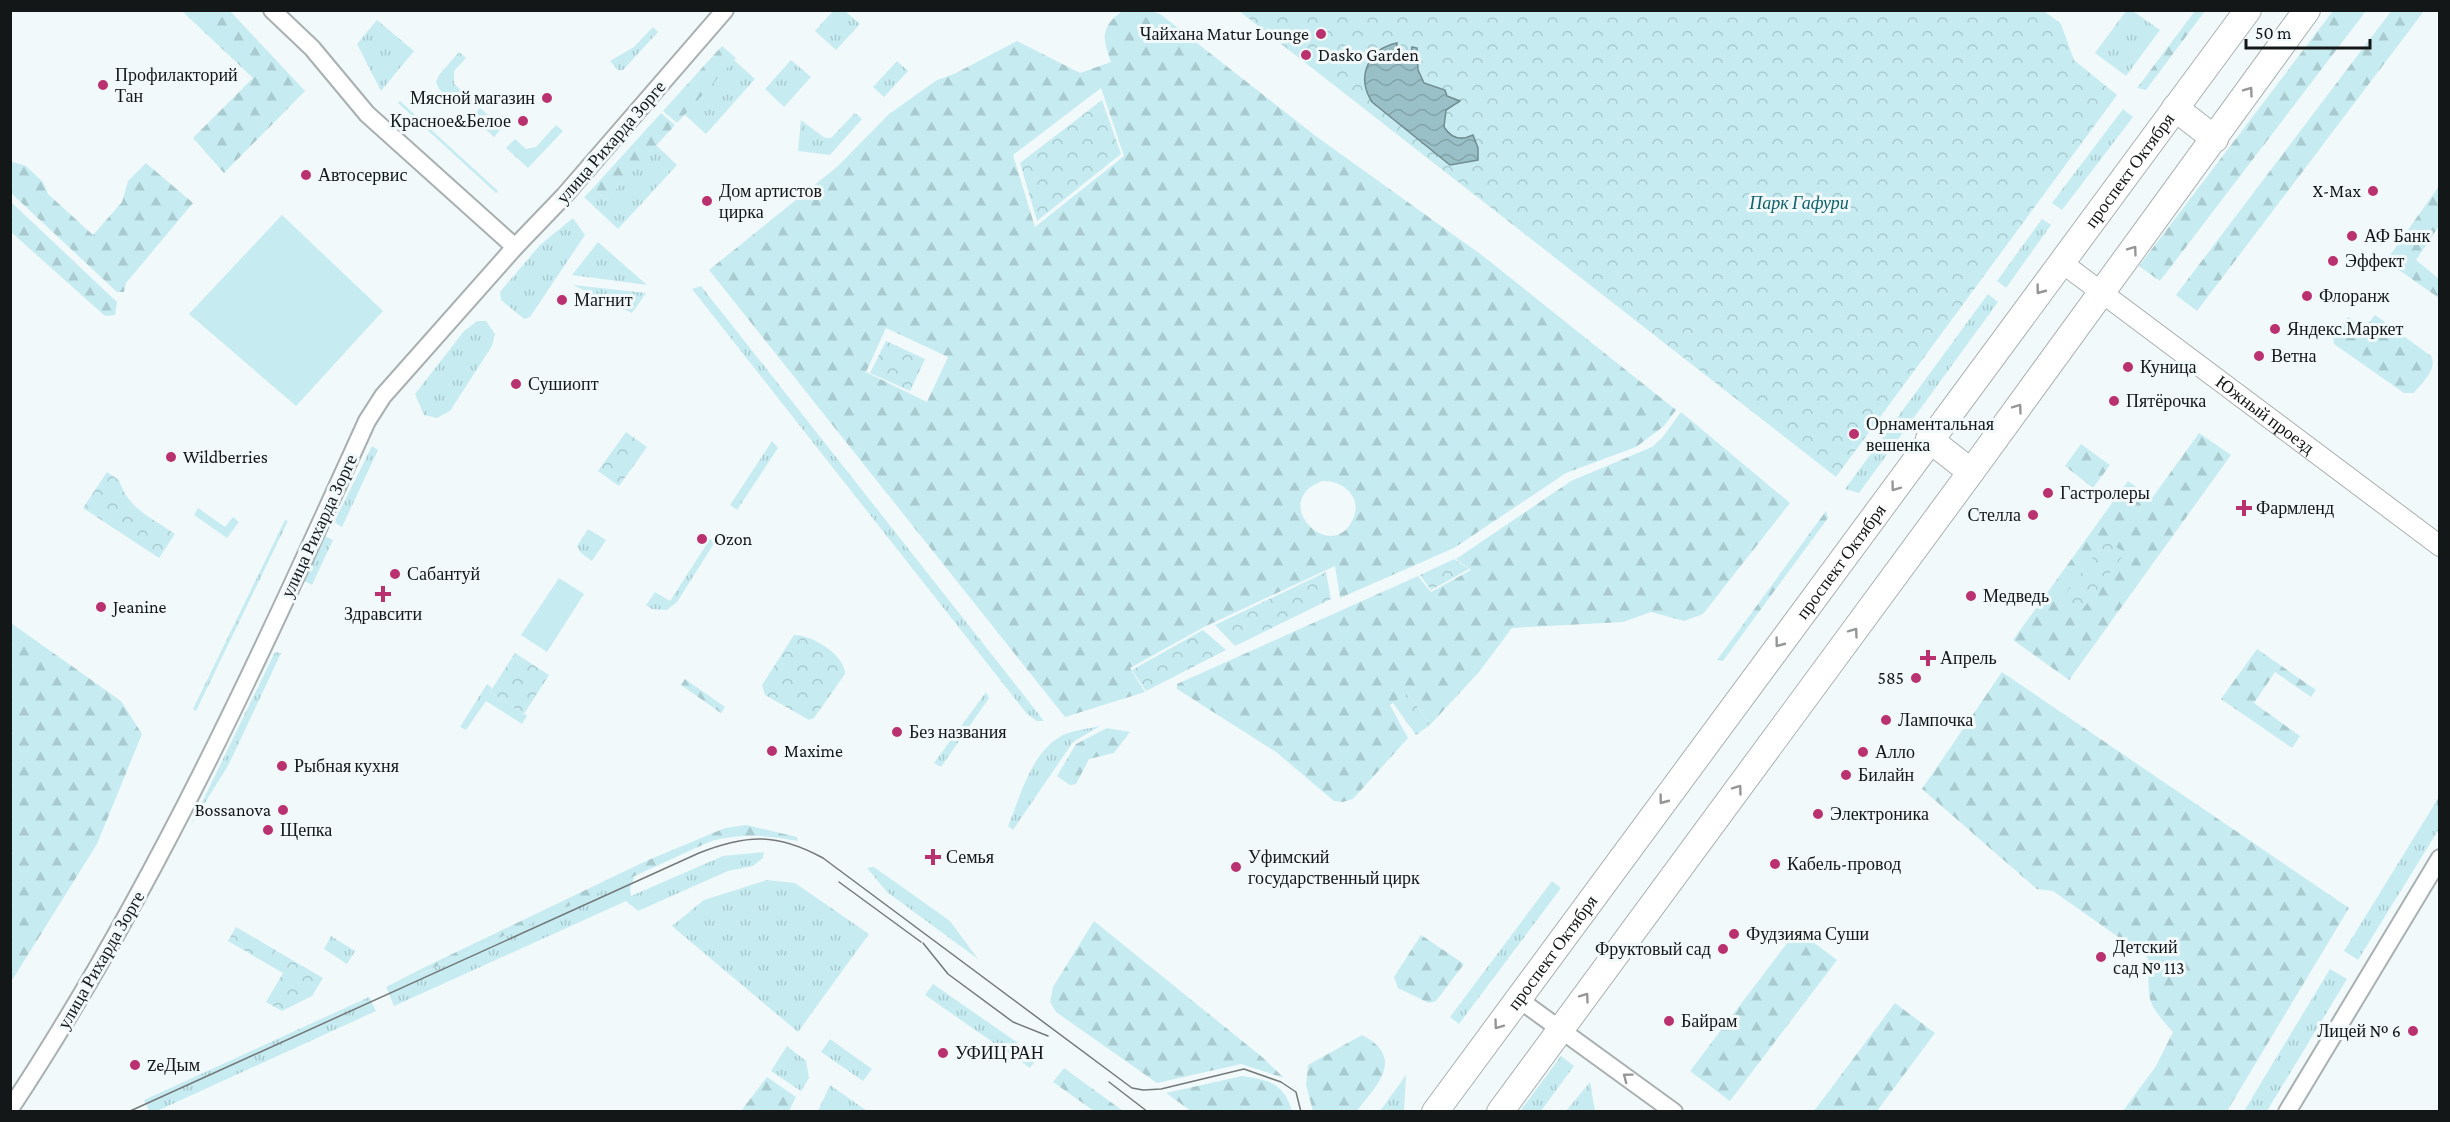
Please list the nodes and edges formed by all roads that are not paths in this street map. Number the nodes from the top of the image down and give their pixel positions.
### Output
1 (272, 10) edge
2 (725, 10) edge
3 (2248, 10) edge
4 (2307, 10) edge
5 (2175, 108) junction
6 (2215, 139) junction
7 (515, 247) junction
8 (2061, 262) junction
9 (2102, 293) junction
10 (1929, 439) junction
11 (1971, 472) junction
12 (2439, 546) edge
13 (2439, 858) edge
14 (1517, 998) junction
15 (1562, 1029) junction
16 (10, 1109) edge
17 (1435, 1112) edge
18 (1500, 1112) edge
19 (1674, 1112) edge
20 (2286, 1112) edge

1 - 7 street
2 - 7 street, улица Рихарда Зорге
3 - 5 main road, проспект Октября
6 -> 4 main road
5 - 6 main road
5 - 8 main road, проспект Октября
9 -> 6 main road
7 - 16 street, улица Рихарда Зорге
8 - 9 street, Южный проезд
8 -> 10 main road, проспект Октября
11 -> 9 main road
9 - 12 street, Южный проезд
10 - 11 main road
10 -> 14 main road, проспект Октября
15 -> 11 main road
13 - 20 street
14 - 15 street
14 -> 17 main road, проспект Октября
15 - 18 main road
19 -> 15 street

